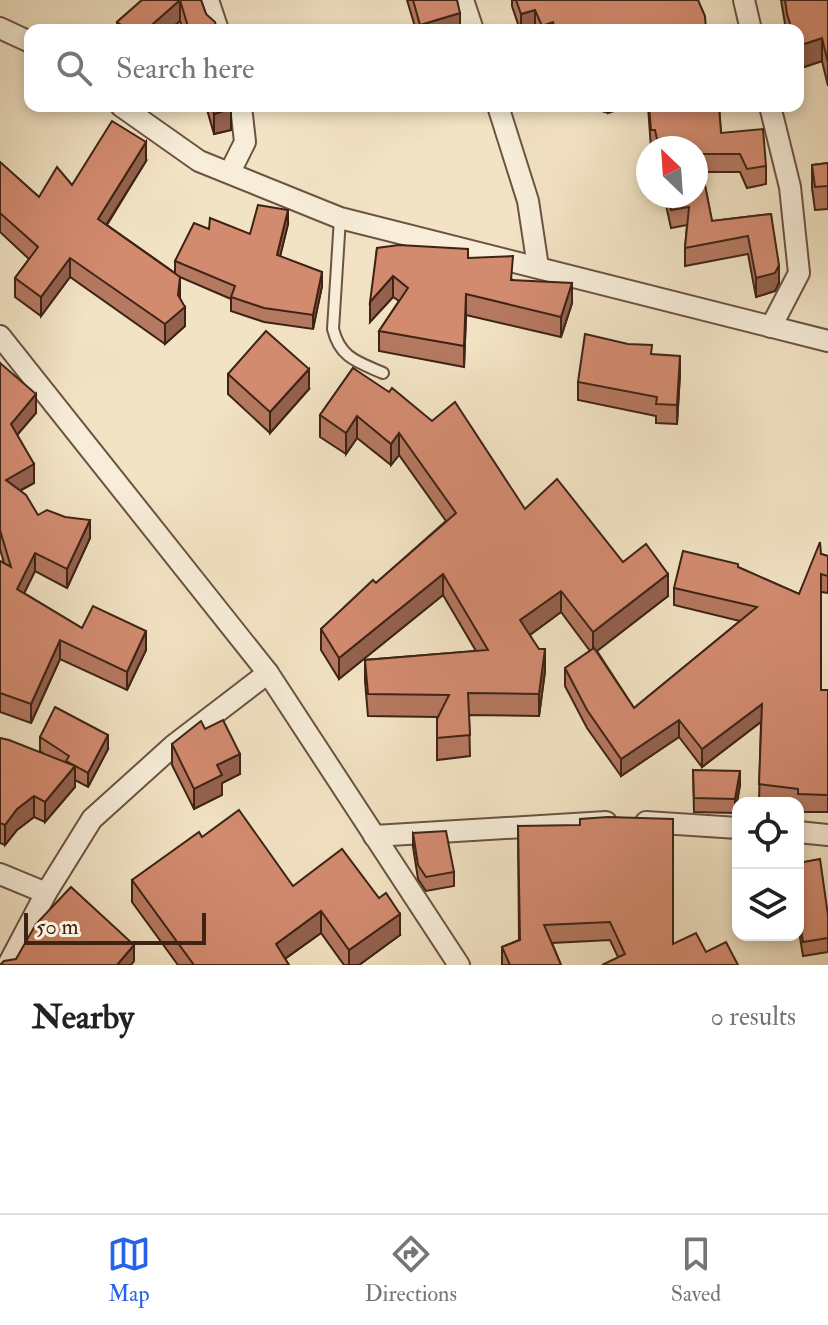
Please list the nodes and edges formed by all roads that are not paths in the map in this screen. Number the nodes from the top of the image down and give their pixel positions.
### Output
1 (208, 0) edge
2 (463, 0) edge
3 (744, 0) edge
4 (216, 24) edge
5 (471, 24) edge
6 (750, 24) edge
7 (0, 28) edge
8 (24, 39) edge
9 (130, 112) edge
10 (242, 112) edge
11 (500, 112) edge
12 (771, 112) edge
13 (230, 172) junction
14 (340, 218) junction
15 (538, 267) junction
16 (771, 327) junction
17 (0, 336) edge
18 (828, 341) edge
19 (383, 373) dead end
20 (268, 673) junction
21 (732, 828) edge
22 (804, 833) edge
23 (828, 835) edge
24 (374, 836) junction
25 (0, 874) edge
26 (46, 893) junction
27 (8, 965) edge
28 (459, 965) edge

1 - 4 street
2 - 5 street
3 - 6 street
7 - 8 street
9 - 13 street
10 - 13 street
11 - 15 street
12 - 16 street
13 - 14 street
14 - 15 street
14 - 19 lane
15 - 16 street
16 - 18 street
17 - 20 street
20 - 24 street
20 - 26 street
21 - 24 street
22 - 23 street
24 - 28 street
25 - 26 street
26 - 27 street

